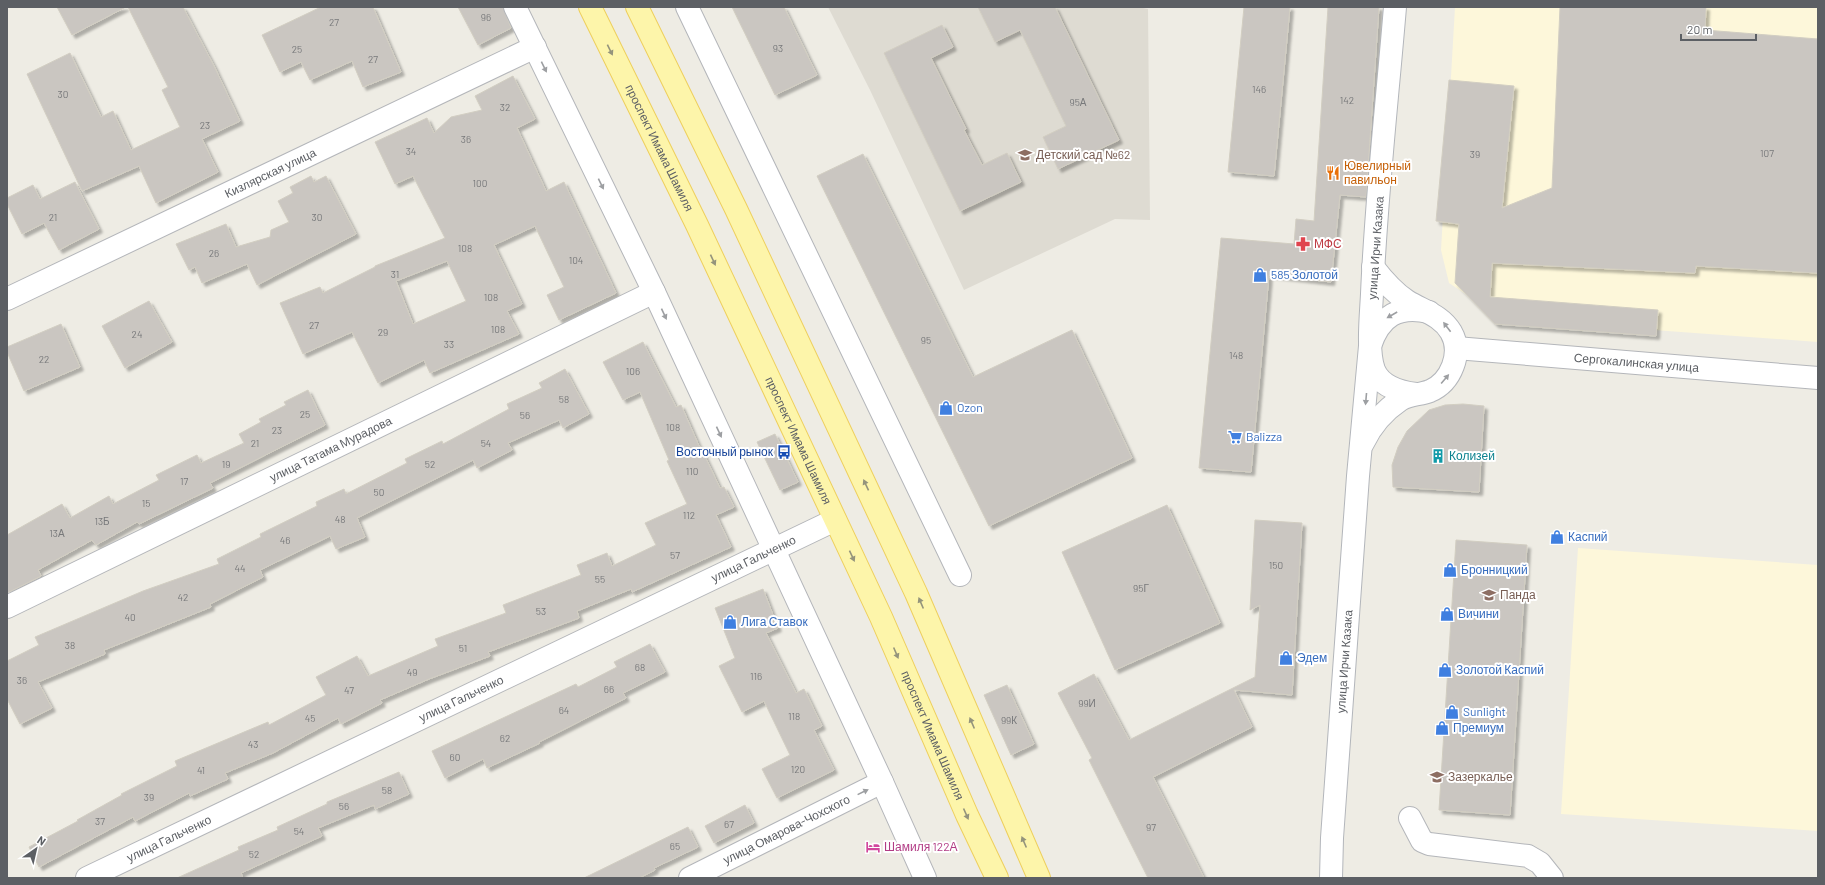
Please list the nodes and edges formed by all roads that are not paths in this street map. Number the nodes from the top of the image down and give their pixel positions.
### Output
1 (515, 7) edge
2 (590, 7) edge
3 (637, 7) edge
4 (686, 7) edge
5 (1395, 7) edge
6 (535, 47) junction
7 (1373, 267) junction
8 (654, 292) junction
9 (7, 299) edge
10 (1429, 312) junction
11 (1370, 346) junction
12 (1456, 348) junction
13 (1818, 378) edge
14 (1416, 394) junction
15 (1362, 446) junction
16 (835, 520) junction
17 (774, 550) junction
18 (960, 575) dead end
19 (7, 607) edge
20 (882, 782) junction
21 (1410, 818) dead end
22 (87, 878) edge
23 (690, 878) edge
24 (925, 878) edge
25 (997, 878) edge
26 (1039, 878) edge
27 (1331, 878) edge
28 (1552, 878) edge

1 - 6 street
2 -> 16 main road, проспект Имама Шамиля
26 -> 3 main road
4 - 18 street
5 - 7 street, улица Ирчи Казака
6 -> 8 street
6 - 9 street, Кизлярская улица
7 - 10 street
7 - 11 street, улица Ирчи Казака
8 -> 17 street
8 - 19 street, улица Татама Мурадова
10 -> 11 street
12 -> 10 street
11 - 14 street
11 -> 15 street, улица Ирчи Казака
12 - 13 street, Сергокалинская улица
14 -> 12 street
14 - 15 street
15 - 27 street, улица Ирчи Казака
16 - 17 street, улица Гальченко
16 -> 25 main road, проспект Имама Шамиля
17 - 20 street
17 - 22 street, улица Гальченко
23 -> 20 street, улица Омарова-Чохского
20 - 24 street
21 - 28 street

